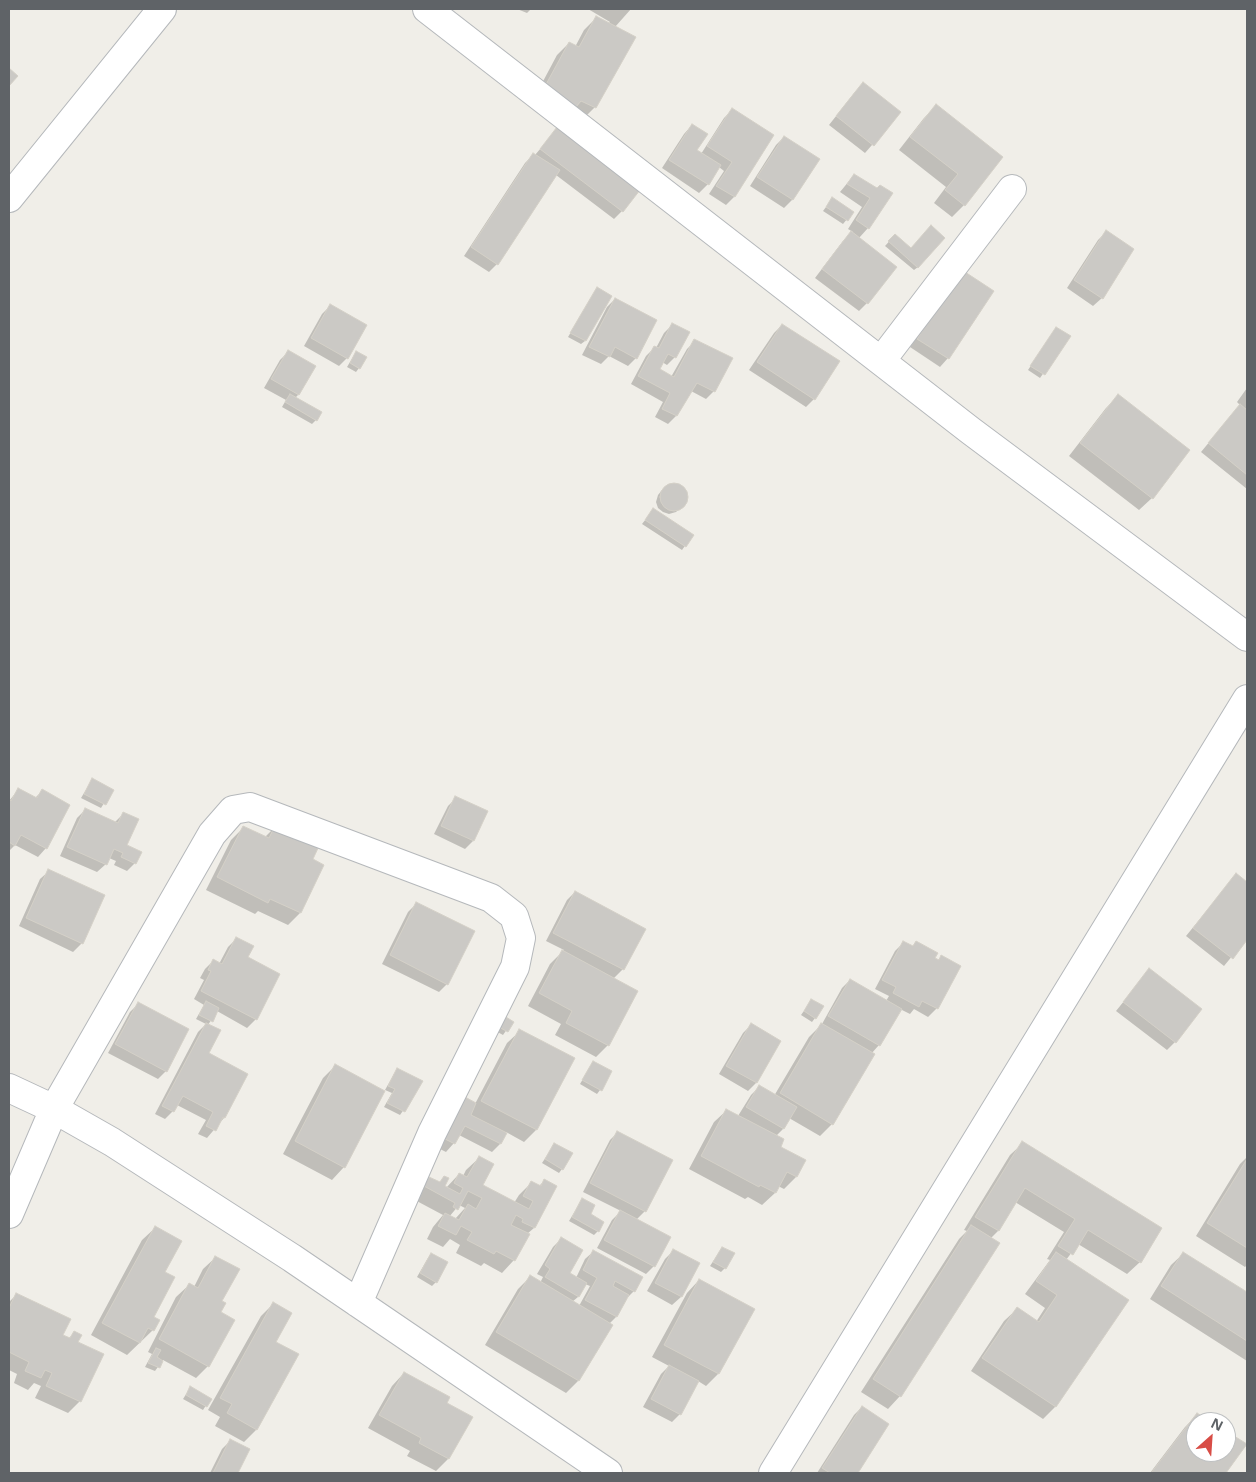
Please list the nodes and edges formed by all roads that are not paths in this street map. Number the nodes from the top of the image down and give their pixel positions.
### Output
1 (162, 9) edge
2 (427, 9) edge
3 (1012, 189) dead end
4 (9, 198) edge
5 (881, 361) junction
6 (1247, 637) edge
7 (1247, 698) edge
8 (9, 1088) edge
9 (54, 1110) junction
10 (9, 1214) edge
11 (358, 1303) junction
12 (608, 1473) edge
13 (773, 1473) edge

1 - 4 street
2 - 5 street
3 - 5 street
5 - 6 street
7 - 13 street
8 - 9 street
9 - 10 street
9 - 11 street
9 - 11 street
11 - 12 street

